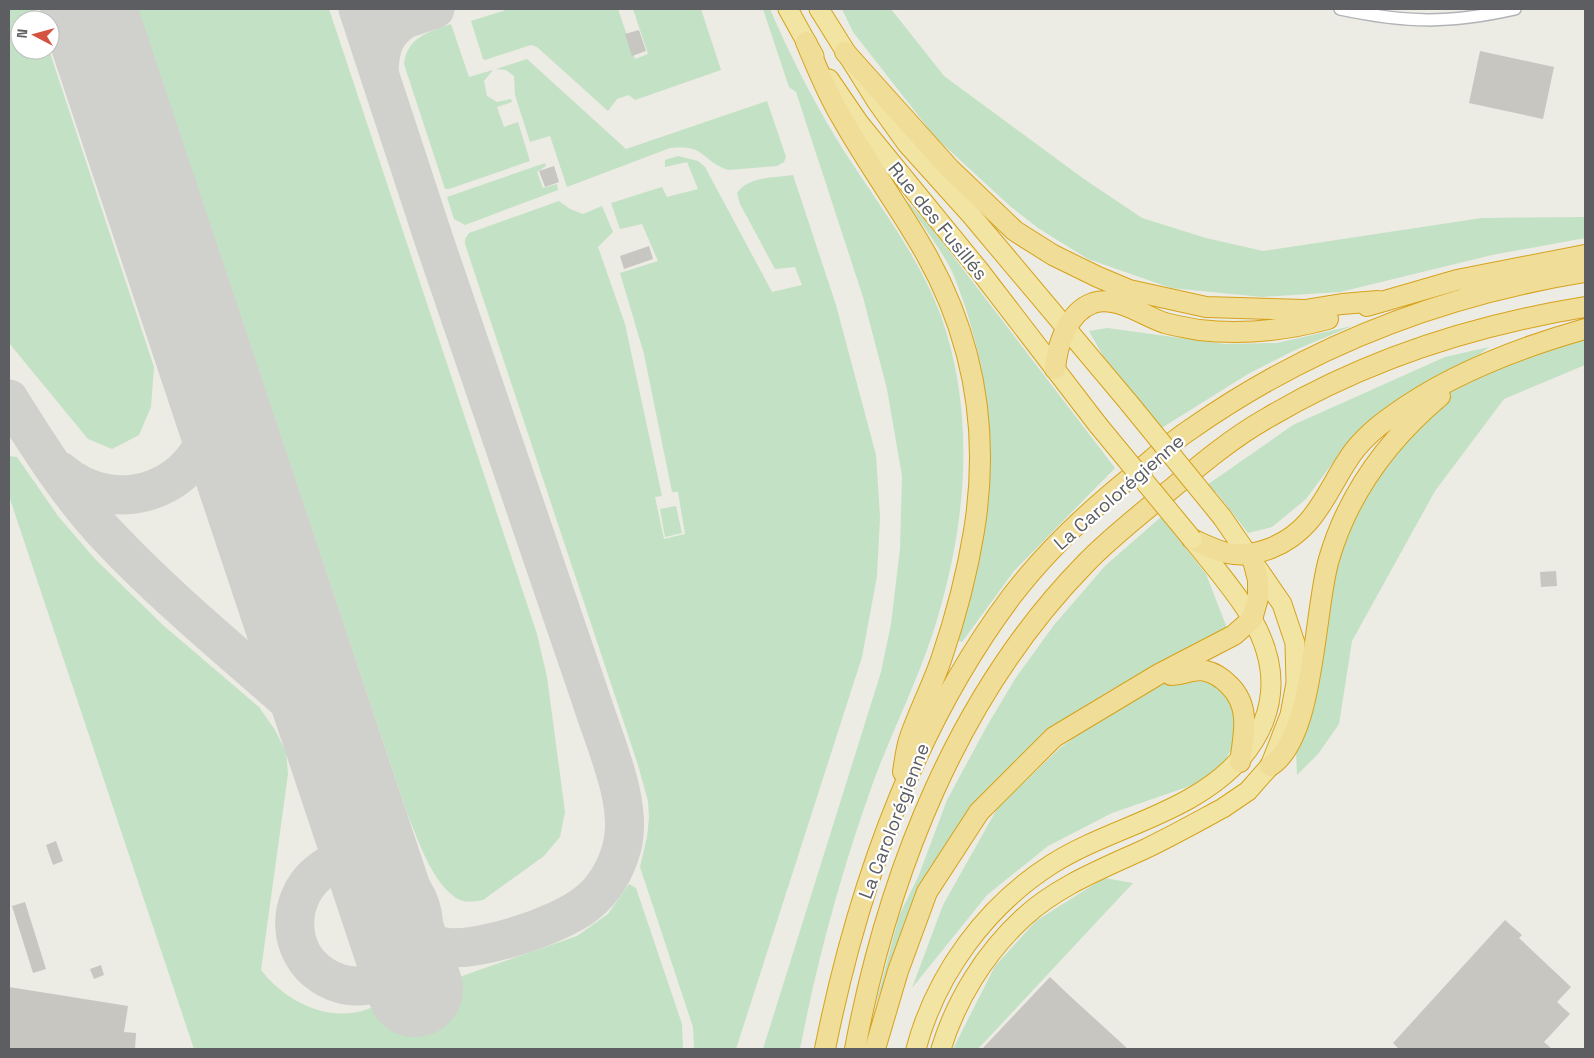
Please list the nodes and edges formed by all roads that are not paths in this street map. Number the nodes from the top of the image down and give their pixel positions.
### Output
1 (788, 9) edge
2 (820, 9) edge
3 (1340, 9) edge
4 (1515, 9) edge
5 (806, 42) junction
6 (845, 52) junction
7 (1585, 255) edge
8 (1585, 272) edge
9 (1378, 301) junction
10 (1585, 307) edge
11 (1585, 329) edge
12 (1066, 330) junction
13 (1055, 369) junction
14 (1465, 374) junction
15 (1192, 538) junction
16 (1251, 559) junction
17 (1252, 619) junction
18 (1159, 674) junction
19 (1240, 762) junction
20 (1270, 766) junction
21 (896, 805) junction
22 (825, 1049) edge
23 (854, 1049) edge
24 (875, 1049) edge
25 (916, 1049) edge
26 (941, 1049) edge

1 - 5 highway, Rue des Fusillés
2 - 6 highway, Rue des Fusillés
3 - 4 street
5 - 13 highway, Rue des Fusillés
5 - 21 highway
6 - 9 highway
6 - 12 highway, Rue des Fusillés
7 - 9 highway
8 - 21 highway, La Carolorégienne
9 - 12 highway
10 - 23 highway, La Carolorégienne
11 - 14 highway
12 - 13 highway
12 - 16 highway, Rue des Fusillés, bridge
13 - 15 highway, Rue des Fusillés, bridge
14 - 16 highway
14 - 20 highway
15 - 16 highway
15 - 17 highway, Rue des Fusillés
16 - 17 highway
16 - 20 highway, Rue des Fusillés
17 - 18 highway
17 - 19 highway, Rue des Fusillés
18 - 19 highway
18 - 24 highway
19 - 25 highway, Rue des Fusillés
20 - 26 highway, Rue des Fusillés
21 - 22 highway, La Carolorégienne

